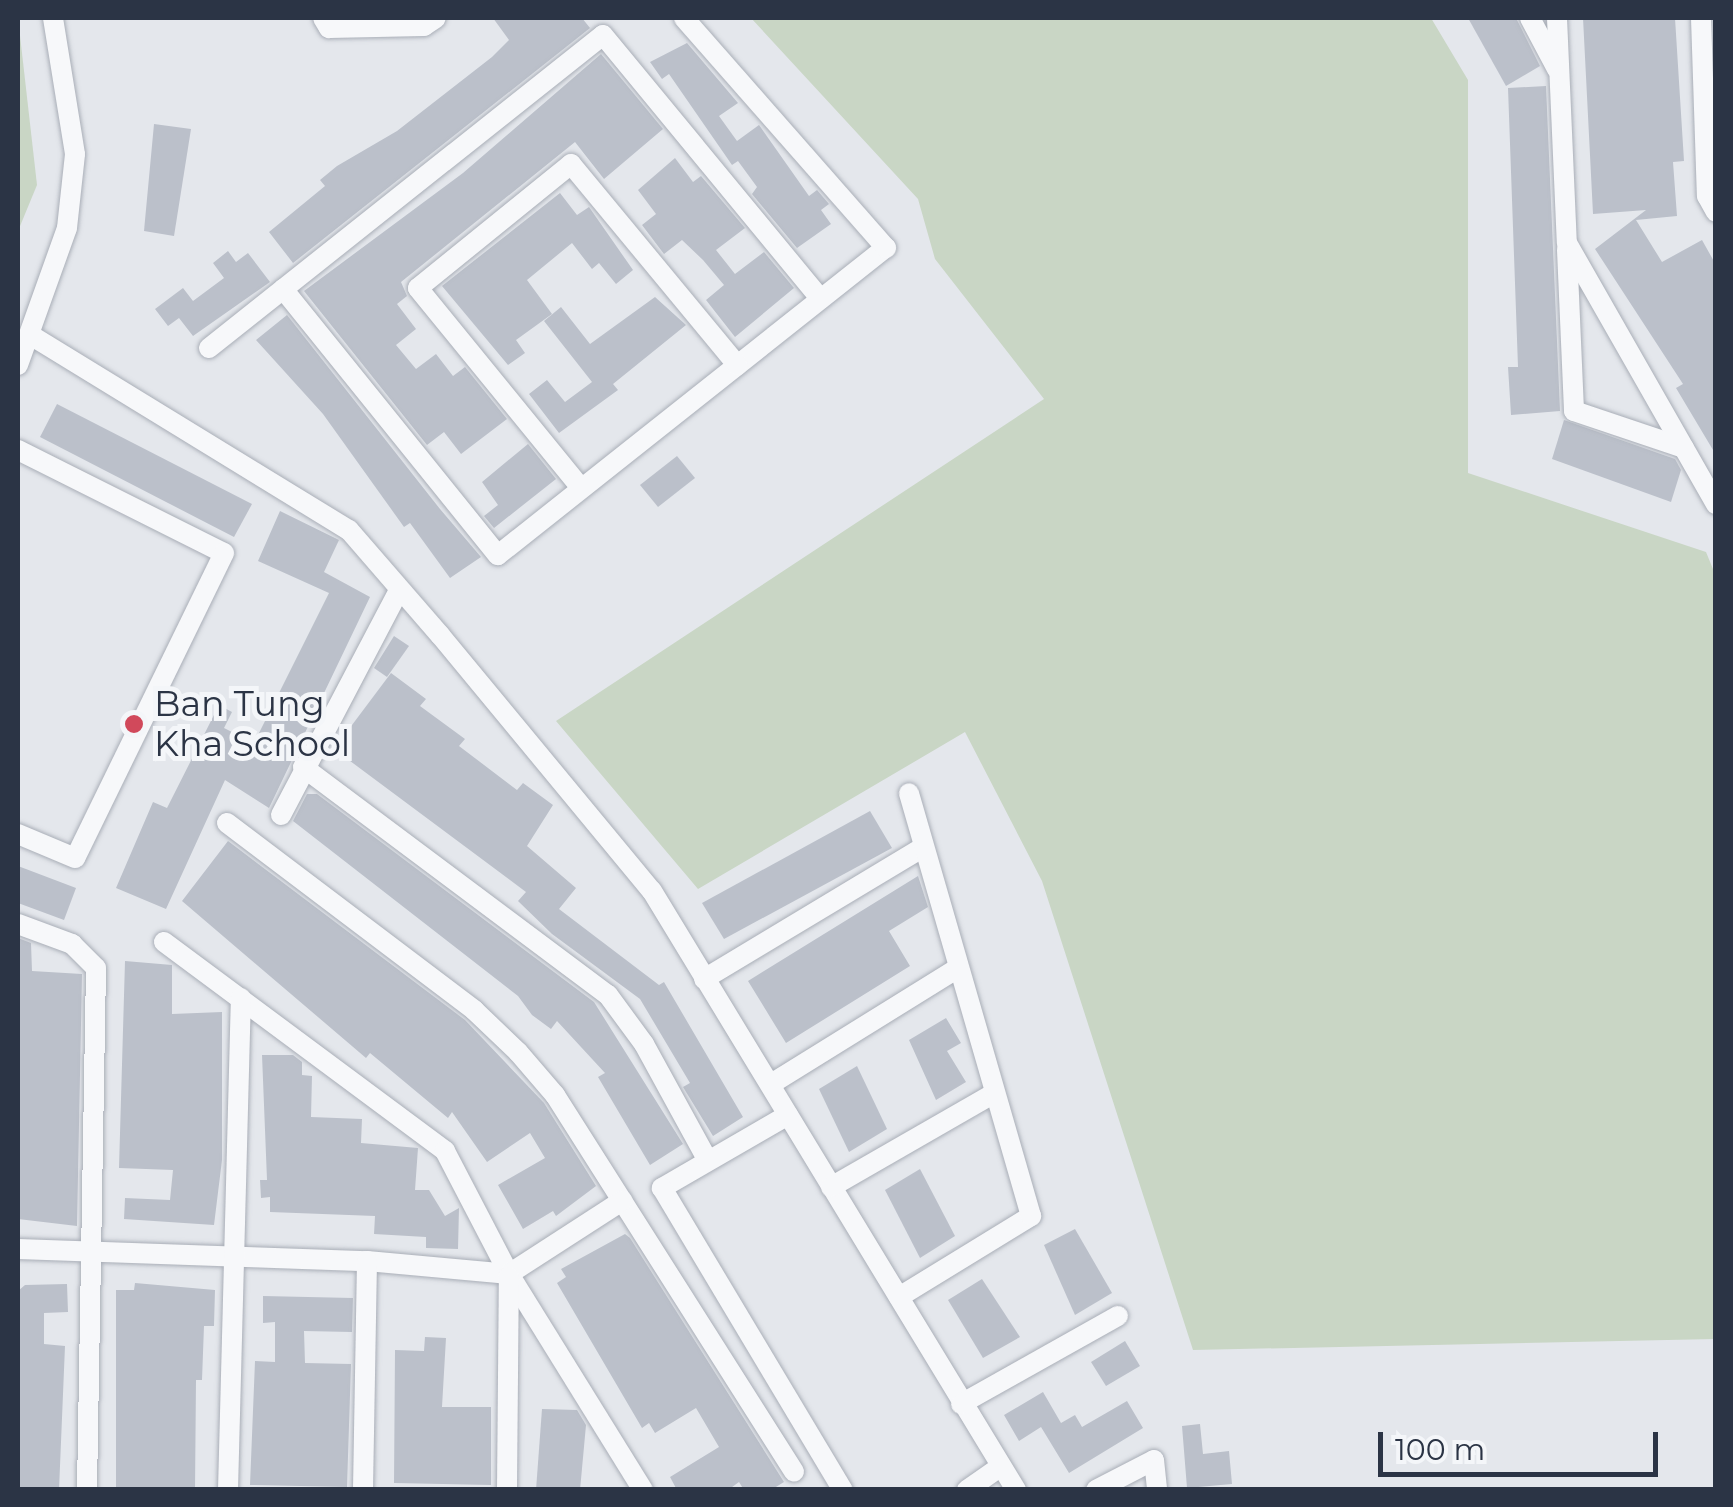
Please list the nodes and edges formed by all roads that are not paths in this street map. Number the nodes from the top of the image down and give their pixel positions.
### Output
1 (53, 18) edge
2 (323, 18) edge
3 (436, 18) edge
4 (684, 18) edge
5 (1530, 18) edge
6 (1557, 18) edge
7 (1701, 18) edge
8 (386, 22) edge
9 (1560, 74) junction
10 (1716, 212) edge
11 (1567, 243) junction
12 (283, 289) junction
13 (821, 299) junction
14 (32, 336) junction
15 (209, 348) dead end
16 (18, 365) edge
17 (737, 365) junction
18 (1684, 448) junction
19 (18, 450) edge
20 (582, 488) junction
21 (1716, 504) edge
22 (399, 590) junction
23 (303, 768) junction
24 (910, 794) dead end
25 (281, 815) dead end
26 (227, 823) dead end
27 (18, 834) edge
28 (922, 848) junction
29 (18, 924) edge
30 (164, 942) dead end
31 (958, 968) junction
32 (704, 979) junction
33 (241, 998) junction
34 (770, 1084) junction
35 (993, 1094) junction
36 (788, 1115) junction
37 (708, 1161) junction
38 (831, 1187) junction
39 (622, 1202) junction
40 (18, 1249) edge
41 (93, 1252) junction
42 (231, 1256) junction
43 (367, 1261) junction
44 (510, 1274) junction
45 (899, 1297) junction
46 (1118, 1316) dead end
47 (961, 1404) junction
48 (999, 1468) junction
49 (794, 1470) dead end
50 (87, 1490) edge
51 (228, 1490) edge
52 (363, 1490) edge
53 (507, 1490) edge
54 (643, 1490) edge
55 (842, 1490) edge
56 (967, 1490) edge
57 (1016, 1490) edge
58 (1096, 1490) edge
59 (1157, 1490) edge

1 - 14 street
2 - 8 street
3 - 8 street
4 - 13 street
5 - 9 street
6 - 9 street
7 - 10 street
9 - 11 street
11 - 18 street
11 - 18 street
12 - 13 street
12 - 15 street
12 - 20 street
13 - 17 street
14 - 16 street
14 - 22 street
17 - 20 street
17 - 20 street
18 - 21 street
19 - 27 street
22 - 23 street
22 - 32 street
23 - 25 street
23 - 37 street
24 - 28 street
26 - 39 street
28 - 31 street
28 - 32 street
29 - 41 street
30 - 33 street
31 - 34 street
31 - 35 street
32 - 34 street
33 - 42 street
33 - 44 street
34 - 36 street
35 - 38 street
35 - 45 street
36 - 37 street
36 - 38 street
37 - 55 street
38 - 45 street
39 - 44 street
39 - 49 street
40 - 41 street
41 - 42 street
41 - 50 street
42 - 43 street
42 - 51 street
43 - 44 street
43 - 52 street
44 - 53 street
44 - 54 street
45 - 47 street
46 - 47 street
47 - 48 street
48 - 56 street
48 - 57 street
58 - 59 street

